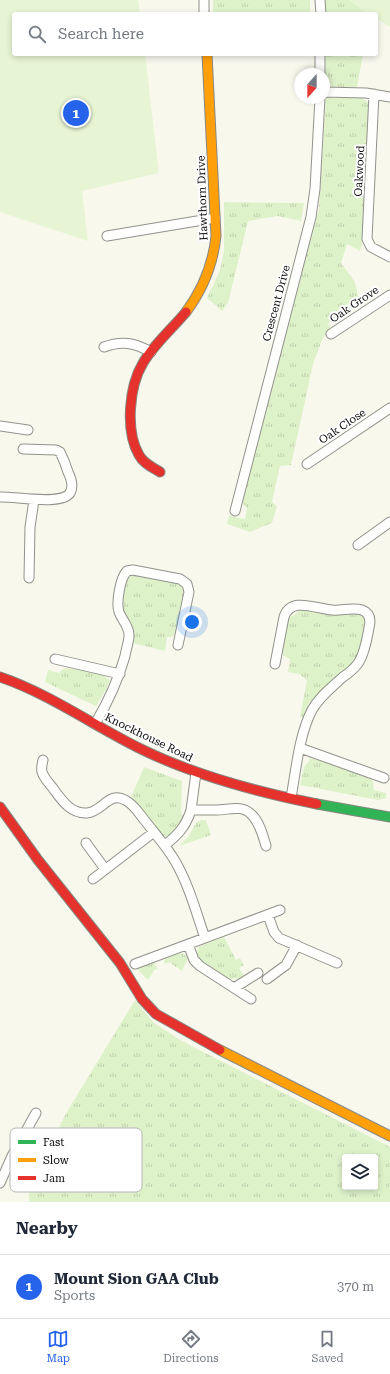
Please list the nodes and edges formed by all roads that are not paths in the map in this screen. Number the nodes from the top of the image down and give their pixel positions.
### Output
1 (204, 0) edge
2 (320, 0) edge
3 (204, 12) edge
4 (321, 12) edge
5 (206, 56) edge
6 (320, 56) edge
7 (320, 68) edge
8 (330, 92) edge
9 (374, 94) junction
10 (390, 98) edge
11 (320, 104) edge
12 (215, 218) junction
13 (107, 236) dead end
14 (390, 257) edge
15 (390, 295) edge
16 (331, 334) dead end
17 (104, 347) dead end
18 (151, 352) junction
19 (390, 408) edge
20 (0, 426) edge
21 (28, 430) dead end
22 (23, 449) dead end
23 (307, 464) dead end
24 (160, 472) dead end
25 (0, 497) edge
26 (34, 500) junction
27 (235, 511) dead end
28 (390, 522) edge
29 (358, 544) dead end
30 (29, 578) dead end
31 (178, 645) dead end
32 (55, 659) dead end
33 (275, 664) dead end
34 (120, 674) junction
35 (0, 677) edge
36 (95, 724) junction
37 (300, 748) junction
38 (43, 760) dead end
39 (196, 773) junction
40 (384, 778) dead end
41 (291, 798) junction
42 (0, 807) edge
43 (191, 810) junction
44 (390, 817) edge
45 (154, 832) junction
46 (86, 843) dead end
47 (165, 845) junction
48 (266, 846) dead end
49 (105, 869) junction
50 (93, 879) dead end
51 (280, 910) dead end
52 (268, 915) junction
53 (205, 938) junction
54 (188, 944) junction
55 (297, 945) junction
56 (337, 963) dead end
57 (135, 964) dead end
58 (258, 973) dead end
59 (267, 979) dead end
60 (234, 988) junction
61 (250, 999) dead end
62 (36, 1113) dead end
63 (28, 1128) edge
64 (390, 1136) edge
65 (10, 1160) edge
66 (0, 1183) edge

1 - 3 street
2 - 4 street
5 - 12 street, Hawthorn Drive
6 - 7 street
8 - 9 street
9 - 10 street
9 - 14 street, Oakwood
11 - 27 street, Crescent Drive
12 - 13 street
12 - 18 street, Hawthorn Drive
15 - 16 street, Oak Grove
17 - 18 street
18 - 24 street, Hawthorn Drive
19 - 23 street, Oak Close
20 - 21 street
22 - 26 street
25 - 26 street
26 - 30 street
28 - 29 street
31 - 34 street
32 - 34 street
33 - 37 street
34 - 36 street
35 - 36 street, Knockhouse Road
36 - 39 street, Knockhouse Road
37 - 40 street
37 - 41 street
38 - 45 street
39 - 41 street, Knockhouse Road
39 - 43 street
41 - 44 street, Knockhouse Road
42 - 64 street
43 - 47 street
43 - 48 street
45 - 47 street
45 - 49 street
46 - 49 street
47 - 53 street
49 - 50 street
51 - 52 street
52 - 53 street
52 - 55 street
53 - 54 street
54 - 57 street
54 - 60 street
55 - 56 street
55 - 59 street
58 - 60 street
60 - 61 street
62 - 63 street
65 - 66 street

